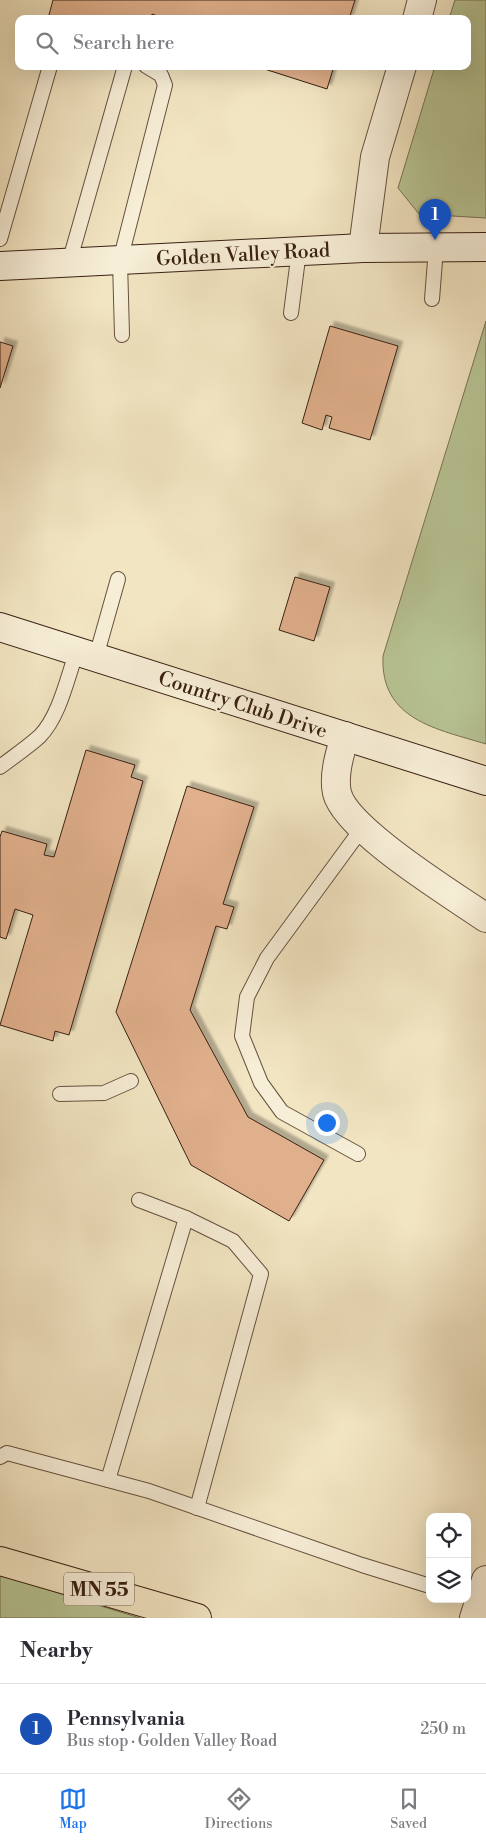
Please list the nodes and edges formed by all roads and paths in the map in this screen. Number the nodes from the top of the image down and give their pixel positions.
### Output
1 (422, 0) edge
2 (418, 15) edge
3 (49, 70) edge
4 (125, 70) edge
5 (153, 70) edge
6 (401, 70) edge
7 (0, 238) edge
8 (486, 247) edge
9 (363, 248) junction
10 (436, 248) junction
11 (299, 251) junction
12 (120, 261) junction
13 (69, 263) junction
14 (0, 266) edge
15 (432, 299) dead end
16 (291, 313) dead end
17 (122, 335) dead end
18 (118, 579) dead end
19 (0, 627) edge
20 (86, 654) junction
21 (345, 736) junction
22 (0, 767) edge
23 (486, 781) edge
24 (363, 827) junction
25 (486, 918) edge
26 (131, 1081) dead end
27 (60, 1094) dead end
28 (358, 1154) dead end
29 (139, 1200) dead end
30 (186, 1218) junction
31 (0, 1457) edge
32 (108, 1480) junction
33 (197, 1508) junction
34 (0, 1561) edge
35 (426, 1585) edge
36 (197, 1618) edge

1 - 2 street
3 - 7 lane
4 - 13 lane
5 - 12 lane
6 - 9 street
8 - 10 street, Golden Valley Road
9 - 10 street, Golden Valley Road
9 - 11 street, Golden Valley Road
10 - 15 lane
11 - 12 street, Golden Valley Road
11 - 16 lane
12 - 13 street, Golden Valley Road
12 - 17 lane
13 - 14 street, Golden Valley Road
18 - 20 lane
19 - 20 street, Country Club Drive
20 - 21 street, Country Club Drive
20 - 22 lane
21 - 23 street, Country Club Drive
21 - 24 street
24 - 25 street
24 - 28 lane
26 - 27 lane
29 - 30 lane
30 - 32 lane
30 - 33 lane
31 - 32 lane
32 - 33 lane
33 - 35 lane
34 - 36 highway, MN 55

